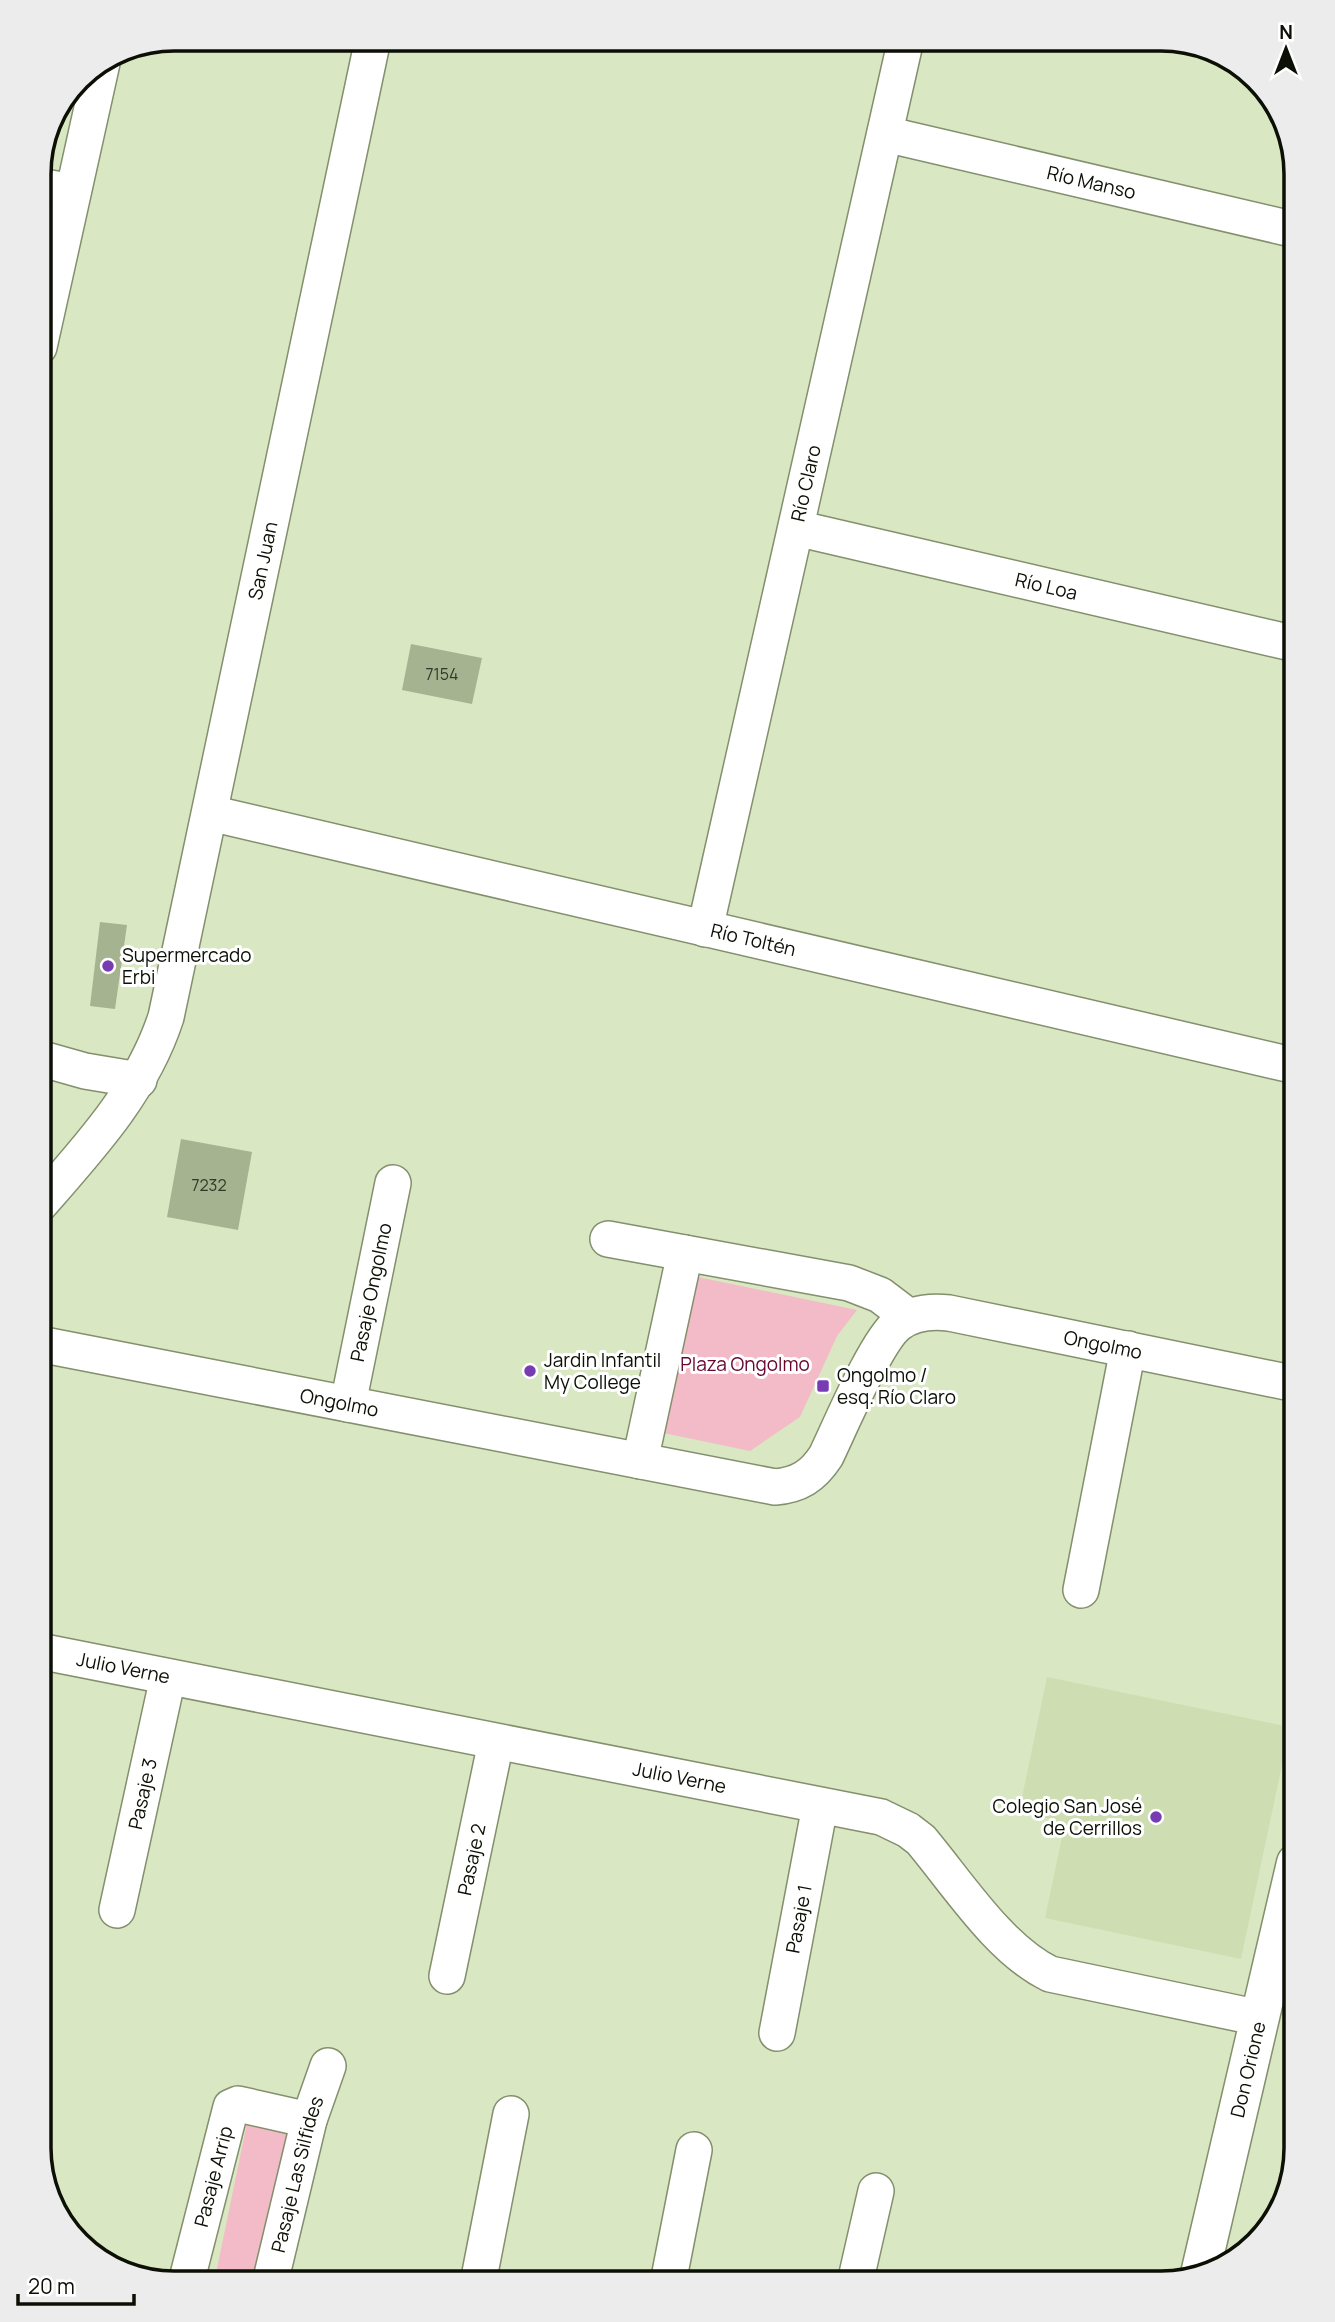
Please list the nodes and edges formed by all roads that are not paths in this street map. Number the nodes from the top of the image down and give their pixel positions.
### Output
1 (370, 51) edge
2 (903, 51) edge
3 (99, 77) edge
4 (885, 134) junction
5 (51, 188) edge
6 (73, 192) junction
7 (1284, 227) edge
8 (51, 292) edge
9 (796, 528) junction
10 (1284, 642) edge
11 (210, 813) junction
12 (705, 929) junction
13 (51, 1061) edge
14 (1284, 1063) edge
15 (139, 1080) junction
16 (393, 1183) dead end
17 (51, 1191) edge
18 (608, 1238) dead end
19 (685, 1253) junction
20 (909, 1317) junction
21 (51, 1346) edge
22 (1128, 1349) junction
23 (1284, 1381) edge
24 (348, 1404) junction
25 (640, 1461) junction
26 (1081, 1590) dead end
27 (51, 1654) edge
28 (168, 1676) junction
29 (496, 1742) junction
30 (820, 1806) junction
31 (117, 1910) dead end
32 (1284, 1917) edge
33 (447, 1976) dead end
34 (1260, 2018) junction
35 (777, 2033) dead end
36 (328, 2066) dead end
37 (511, 2114) dead end
38 (309, 2120) junction
39 (694, 2150) dead end
40 (876, 2191) dead end
41 (1202, 2264) edge
42 (189, 2271) edge
43 (273, 2271) edge
44 (480, 2271) edge
45 (670, 2271) edge
46 (858, 2271) edge

1 - 11 street, San Juan
2 - 4 street, Río Claro
3 - 6 street
4 - 7 street, Río Manso
4 - 9 street, Río Claro
5 - 6 street
6 - 8 street
9 - 10 street, Río Loa
9 - 12 street, Río Claro
11 - 12 street, Río Toltén
11 - 15 street, San Juan
12 - 14 street, Río Toltén
13 - 15 street
15 - 17 street, San Juan
16 - 24 street, Pasaje Ongolmo
18 - 19 street
19 - 20 street
19 - 25 street
20 - 22 street, Ongolmo
20 - 25 street, Ongolmo
21 - 24 street, Ongolmo
22 - 23 street, Ongolmo
22 - 26 street
24 - 25 street, Ongolmo
27 - 28 street, Julio Verne
28 - 29 street, Julio Verne
28 - 31 street, Pasaje 3
29 - 30 street, Julio Verne
29 - 33 street, Pasaje 2
30 - 34 street, Julio Verne
30 - 35 street, Pasaje 1
32 - 34 street, Don Orione
34 - 41 street, Don Orione
36 - 38 street, Pasaje Las Silfides
37 - 44 street
38 - 42 street, Pasaje Arrip
38 - 43 street, Pasaje Las Silfides
39 - 45 street
40 - 46 street

